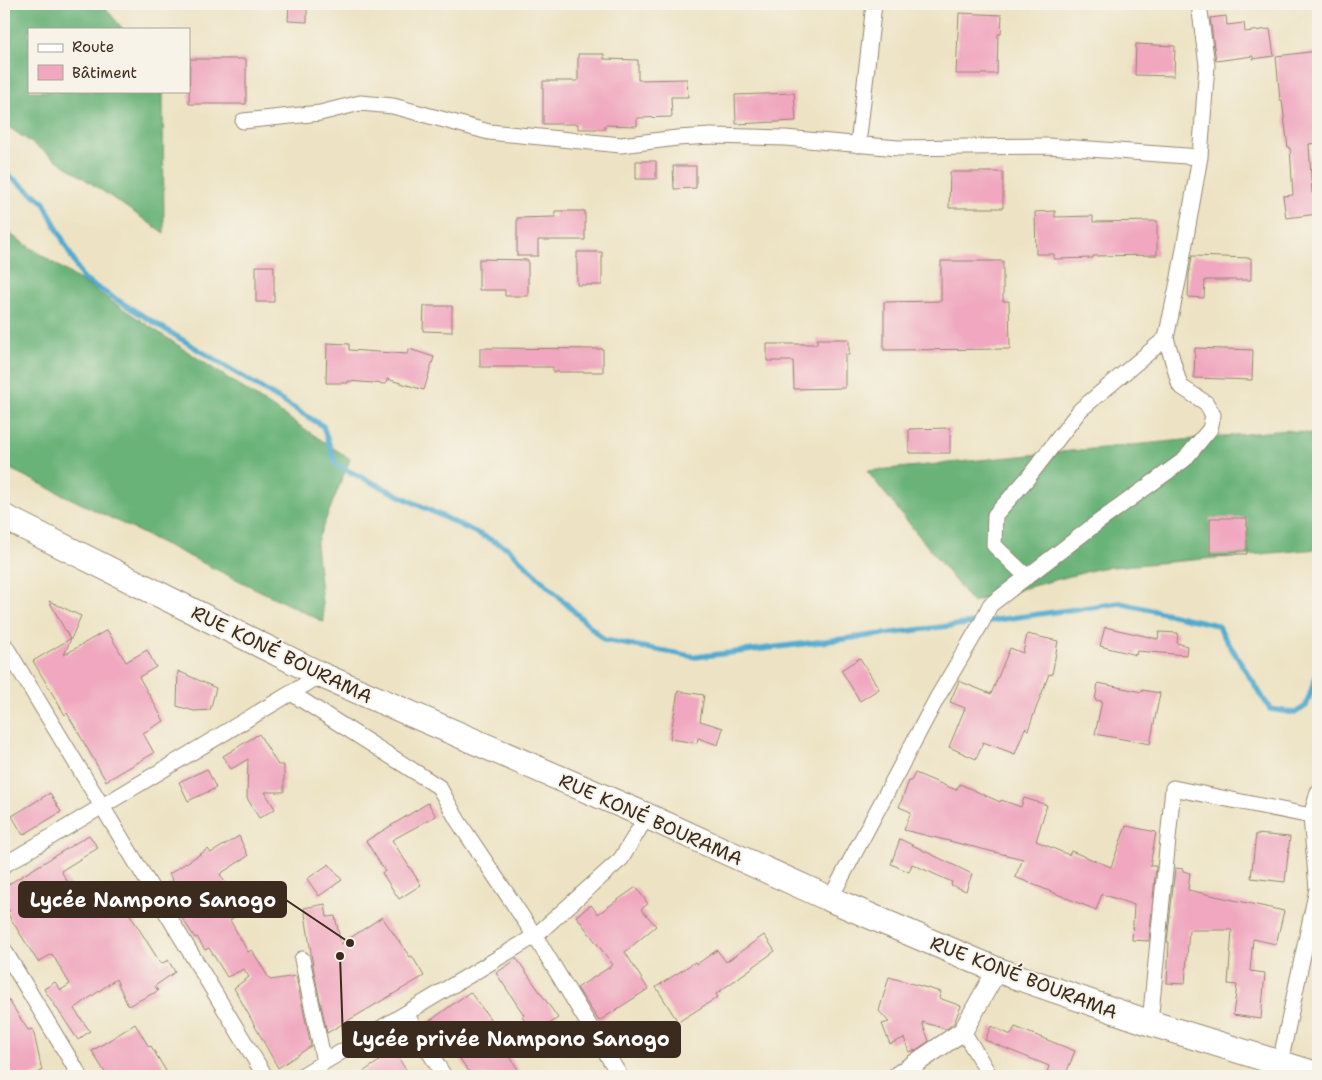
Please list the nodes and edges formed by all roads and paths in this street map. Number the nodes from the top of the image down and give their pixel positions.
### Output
1 (874, 4) edge
2 (1199, 4) edge
3 (243, 121) dead end
4 (858, 144) junction
5 (1200, 157) junction
6 (1166, 338) junction
7 (4, 517) edge
8 (1027, 577) junction
9 (4, 644) edge
10 (321, 675) junction
11 (291, 693) junction
12 (1318, 792) edge
13 (102, 806) junction
14 (647, 816) junction
15 (1311, 816) junction
16 (4, 865) edge
17 (1318, 889) edge
18 (830, 899) junction
19 (535, 936) junction
20 (4, 950) edge
21 (302, 958) dead end
22 (997, 970) junction
23 (406, 1014) junction
24 (1150, 1024) junction
25 (963, 1031) junction
26 (324, 1062) junction
27 (1280, 1063) junction
28 (1318, 1075) edge
29 (80, 1076) edge
30 (265, 1076) edge
31 (302, 1076) edge
32 (444, 1076) edge
33 (620, 1076) edge
34 (897, 1076) edge
35 (990, 1076) edge

1 - 4 street
2 - 5 street
3 - 4 street
4 - 5 street
5 - 6 street
6 - 8 street
6 - 8 street
7 - 10 highway, RUE KONÉ BOURAMA
8 - 18 street
9 - 13 street
10 - 11 street
10 - 14 highway, RUE KONÉ BOURAMA
11 - 13 street
11 - 19 street
12 - 15 street
13 - 16 street
13 - 30 street
14 - 18 highway, RUE KONÉ BOURAMA
14 - 19 street
15 - 17 street
15 - 24 street
17 - 27 street
18 - 22 highway, RUE KONÉ BOURAMA
19 - 23 street
19 - 33 street
20 - 29 street
21 - 26 street
22 - 24 highway, RUE KONÉ BOURAMA
22 - 25 street
23 - 26 street
23 - 32 street
24 - 27 highway, RUE KONÉ BOURAMA
25 - 34 street
25 - 35 street
26 - 31 street
27 - 28 highway, RUE KONÉ BOURAMA

